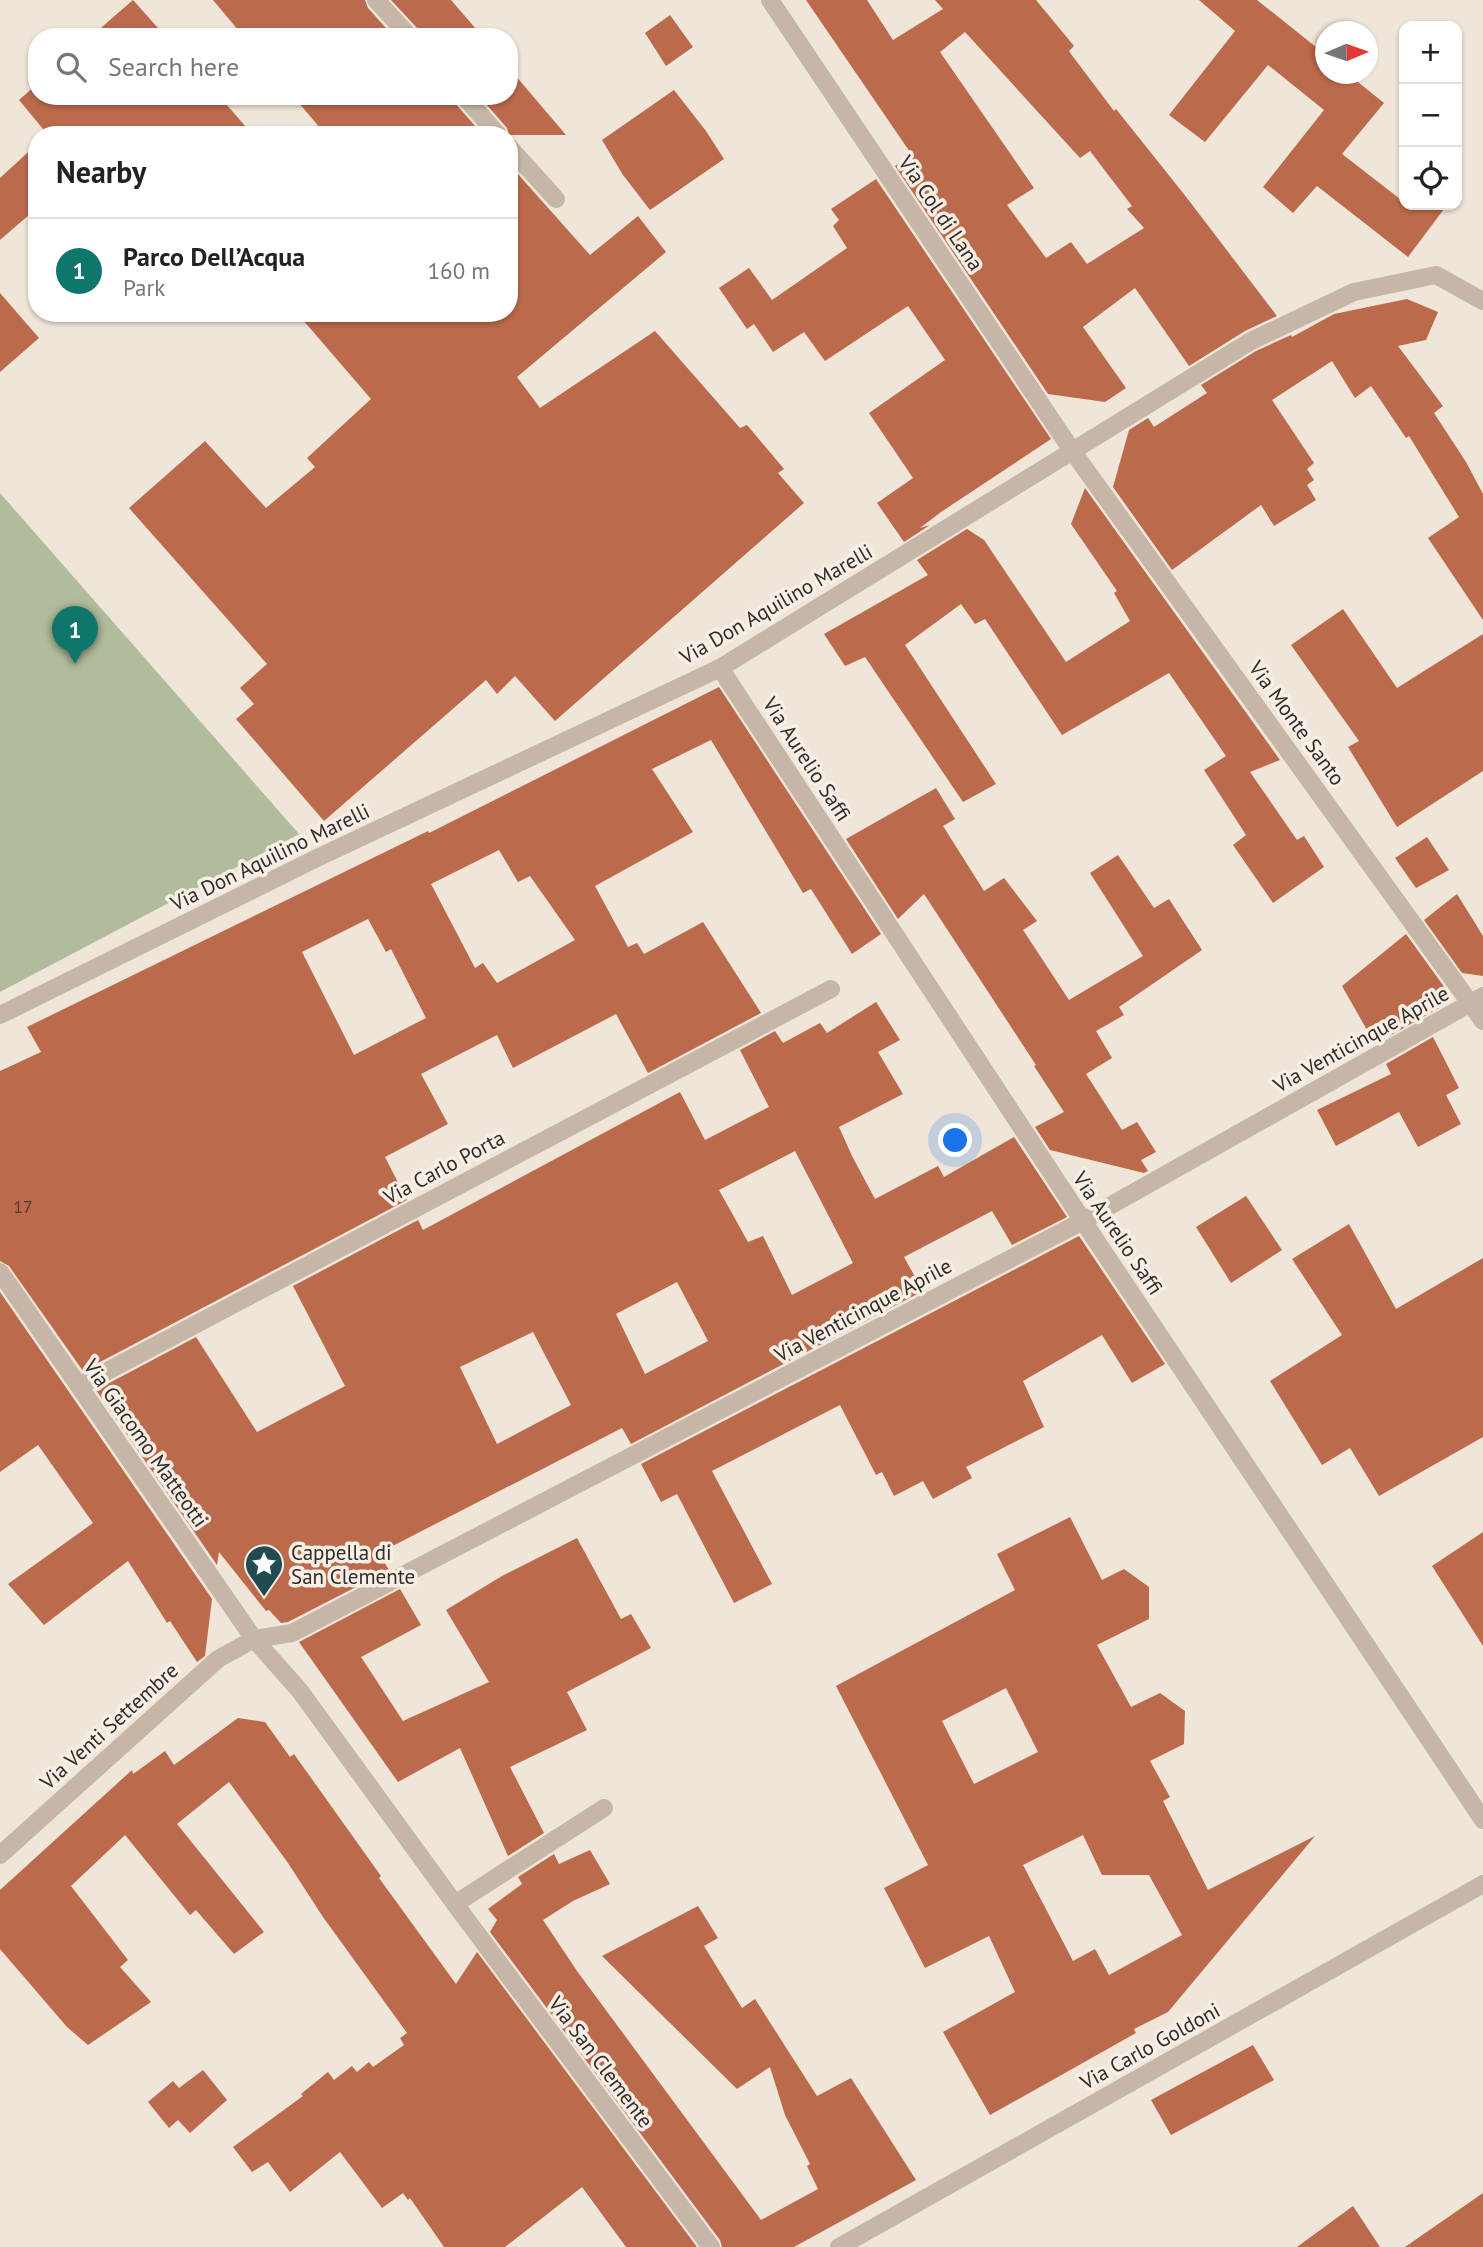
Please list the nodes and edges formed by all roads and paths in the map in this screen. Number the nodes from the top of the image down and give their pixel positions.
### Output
1 (376, 0) edge
2 (771, 0) edge
3 (402, 28) edge
4 (472, 105) edge
5 (490, 126) edge
6 (518, 157) edge
7 (556, 199) dead end
8 (1483, 301) edge
9 (1073, 452) junction
10 (720, 668) junction
11 (831, 989) dead end
12 (1477, 1000) edge
13 (0, 1015) edge
14 (1483, 1021) edge
15 (1083, 1221) junction
16 (0, 1272) edge
17 (79, 1385) junction
18 (254, 1639) junction
19 (604, 1808) dead end
20 (1483, 1820) edge
21 (0, 1855) edge
22 (1483, 1884) edge
23 (455, 1904) junction
24 (711, 2247) edge
25 (839, 2247) edge

1 - 3 street
2 - 9 street, Via Col di Lana
4 - 5 street
6 - 7 street
8 - 9 street, Via Don Aquilino Marelli
9 - 10 street, Via Don Aquilino Marelli
9 - 12 street, Via Monte Santo
10 - 13 street, Via Don Aquilino Marelli
10 - 15 street, Via Aurelio Saffi
11 - 17 street, Via Carlo Porta
12 - 14 street, Via Monte Santo
12 - 15 street, Via Venticinque Aprile
15 - 18 street, Via Venticinque Aprile
15 - 20 street, Via Aurelio Saffi
16 - 17 street, Via Giacomo Matteotti
17 - 18 street, Via Giacomo Matteotti
18 - 21 street, Via Venti Settembre
18 - 23 street, Via San Clemente
19 - 23 street
22 - 25 street, Via Carlo Goldoni
23 - 24 street, Via San Clemente

